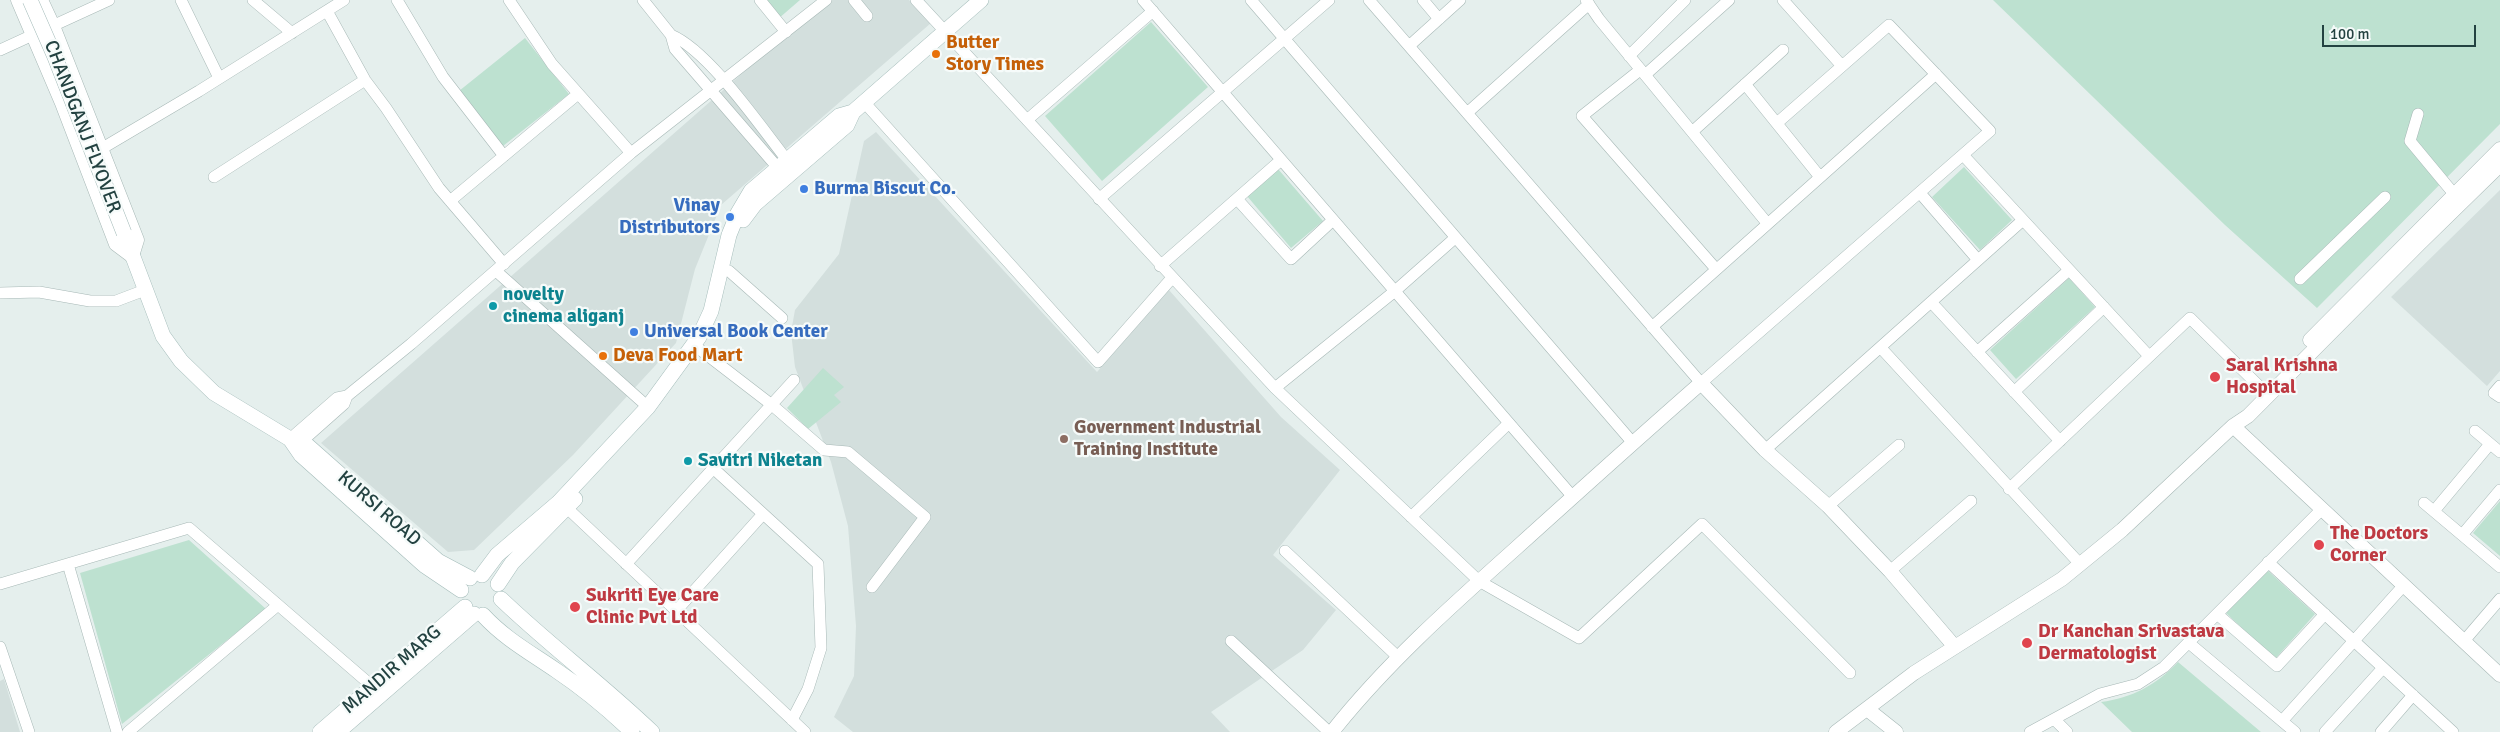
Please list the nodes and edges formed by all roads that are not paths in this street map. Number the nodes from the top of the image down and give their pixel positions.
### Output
1 (18, 0) edge
2 (30, 0) edge
3 (40, 0) edge
4 (109, 0) edge
5 (181, 0) edge
6 (253, 0) edge
7 (344, 0) edge
8 (397, 0) edge
9 (509, 0) edge
10 (642, 0) edge
11 (760, 0) edge
12 (826, 0) edge
13 (854, 0) edge
14 (916, 0) edge
15 (981, 0) edge
16 (1143, 0) edge
17 (1251, 0) edge
18 (1329, 0) edge
19 (1369, 0) edge
20 (1423, 0) edge
21 (1460, 0) edge
22 (1685, 0) edge
23 (1730, 0) edge
24 (1783, 0) edge
25 (1587, 2) edge
26 (327, 11) junction
27 (1153, 11) junction
28 (868, 16) dead end
29 (1439, 18) junction
30 (53, 26) junction
31 (945, 31) junction
32 (292, 32) junction
33 (786, 32) junction
34 (33, 35) junction
35 (671, 35) junction
36 (1284, 39) junction
37 (1409, 46) junction
38 (0, 50) edge
39 (1783, 50) dead end
40 (1629, 56) junction
41 (1842, 66) junction
42 (1643, 72) junction
43 (1936, 74) junction
44 (219, 78) junction
45 (365, 80) junction
46 (723, 80) junction
47 (1745, 84) junction
48 (712, 89) junction
49 (1222, 92) junction
50 (578, 94) junction
51 (858, 107) junction
52 (1467, 114) junction
53 (2418, 114) dead end
54 (1026, 120) junction
55 (1776, 123) junction
56 (1692, 132) junction
57 (101, 149) junction
58 (2500, 149) edge
59 (631, 153) junction
60 (1963, 155) junction
61 (504, 156) junction
62 (1281, 160) junction
63 (2500, 165) edge
64 (785, 167) junction
65 (214, 177) dead end
66 (1820, 177) junction
67 (1920, 193) junction
68 (2454, 194) junction
69 (2385, 197) dead end
70 (1237, 199) junction
71 (1099, 200) junction
72 (450, 201) junction
73 (1333, 220) junction
74 (2023, 220) junction
75 (1767, 223) junction
76 (1455, 238) junction
77 (132, 256) junction
78 (1978, 260) junction
79 (1160, 266) junction
80 (500, 268) junction
81 (1716, 269) junction
82 (2069, 270) junction
83 (729, 271) junction
84 (1171, 278) junction
85 (2300, 279) dead end
86 (145, 290) junction
87 (1395, 292) junction
88 (0, 293) edge
89 (1931, 302) junction
90 (2104, 307) junction
91 (782, 318) dead end
92 (1652, 327) junction
93 (1881, 348) junction
94 (698, 349) junction
95 (1977, 352) junction
96 (2150, 356) junction
97 (794, 380) dead end
98 (1701, 383) junction
99 (2500, 386) edge
100 (1275, 388) junction
101 (2262, 389) junction
102 (2014, 392) junction
103 (2500, 398) edge
104 (772, 405) junction
105 (648, 407) junction
106 (1509, 423) junction
107 (2233, 426) junction
108 (2474, 431) dead end
109 (295, 441) junction
110 (2060, 441) junction
111 (1633, 443) junction
112 (2490, 444) junction
113 (1899, 445) dead end
114 (1766, 450) junction
115 (2500, 452) edge
116 (714, 470) junction
117 (2009, 489) junction
118 (2500, 490) edge
119 (1573, 497) junction
120 (1971, 501) dead end
121 (2424, 503) dead end
122 (1828, 506) junction
123 (567, 508) junction
124 (2322, 508) junction
125 (2434, 511) junction
126 (762, 514) junction
127 (1411, 517) junction
128 (2462, 535) junction
129 (1285, 551) dead end
130 (2268, 562) junction
131 (68, 564) junction
132 (626, 564) junction
133 (2080, 564) junction
134 (2500, 567) edge
135 (1890, 570) junction
136 (476, 576) junction
137 (1479, 581) junction
138 (0, 584) edge
139 (2404, 585) junction
140 (872, 587) dead end
141 (461, 590) junction
142 (499, 591) junction
143 (2500, 599) edge
144 (278, 605) junction
145 (676, 611) junction
146 (474, 612) junction
147 (2217, 614) junction
148 (2325, 614) junction
149 (1231, 641) dead end
150 (2354, 641) junction
151 (2464, 641) junction
152 (2189, 642) junction
153 (0, 647) edge
154 (1955, 647) junction
155 (1399, 658) junction
156 (2383, 668) junction
157 (1850, 673) dead end
158 (2500, 675) edge
159 (377, 691) junction
160 (2413, 695) junction
161 (1867, 709) junction
162 (2054, 719) junction
163 (792, 720) junction
164 (2282, 721) junction
165 (2385, 731) edge
166 (29, 732) edge
167 (117, 732) edge
168 (128, 732) edge
169 (320, 732) edge
170 (338, 732) edge
171 (632, 732) edge
172 (652, 732) edge
173 (805, 732) edge
174 (1331, 732) edge
175 (1836, 732) edge
176 (1896, 732) edge
177 (2030, 732) edge
178 (2067, 732) edge
179 (2296, 732) edge
180 (2325, 732) edge
181 (2453, 732) edge

1 - 34 street
2 - 77 main road, CHANDGANJ FLYOVER, bridge
3 - 30 street
4 - 30 street
5 - 44 street
6 - 32 street
7 - 26 street
8 - 61 street
9 - 50 street
10 - 35 street
11 - 33 street
12 - 33 street
13 - 28 street
14 - 31 street
15 - 31 main road
16 - 27 street
17 - 36 street
18 - 36 street
19 - 37 street
20 - 29 street
21 - 29 street
22 - 40 street
23 - 42 street
24 - 41 street
25 - 40 street
25 - 52 street
26 - 32 street
26 - 45 street
27 - 49 street
27 - 54 street
29 - 37 street
30 - 34 street
30 - 57 street
31 - 51 main road
31 - 54 street
32 - 44 street
33 - 46 street
34 - 38 street
34 - 77 street
35 - 46 street
35 - 48 street
36 - 49 street
36 - 76 street
37 - 52 street
39 - 47 street
40 - 42 street
41 - 43 street
41 - 55 street
42 - 56 street
42 - 81 street
43 - 60 street
43 - 66 street
44 - 57 street
45 - 65 street
45 - 72 street
46 - 48 street
46 - 64 street
47 - 55 street
47 - 56 street
48 - 59 street
48 - 64 street
49 - 62 street
49 - 71 street
50 - 59 street
50 - 61 street
51 - 64 main road
51 - 84 street
52 - 92 street
53 - 68 street
54 - 71 street
55 - 66 street
56 - 75 street
57 - 77 street
58 - 68 street
59 - 80 street
60 - 67 street
60 - 74 street
61 - 72 street
62 - 70 street
62 - 73 street
63 - 107 street
64 - 83 main road
64 - 94 main road
66 - 75 street
67 - 78 street
67 - 98 street
68 - 101 street
69 - 85 street
70 - 73 street
70 - 79 street
71 - 79 street
72 - 80 street
73 - 87 street
74 - 78 street
74 - 82 street
75 - 81 street
76 - 87 street
76 - 111 street
77 - 86 main road, KURSI ROAD
78 - 89 street
79 - 84 street
80 - 105 street
80 - 109 street
81 - 92 street
82 - 90 street
82 - 95 street
83 - 91 street
83 - 94 main road
84 - 100 street
86 - 88 street
86 - 109 main road, KURSI ROAD
87 - 100 street
87 - 106 street
89 - 93 street
89 - 95 street
90 - 96 street
90 - 102 street
92 - 98 street
93 - 114 street
93 - 117 street
94 - 104 street
94 - 105 main road
94 - 123 main road
95 - 102 street
96 - 101 street
96 - 110 street
97 - 104 street
98 - 111 street
98 - 114 street
99 - 103 street
100 - 127 street
101 - 107 street
102 - 110 street
104 - 116 street
104 - 140 street
105 - 136 main road
106 - 119 street
106 - 127 street
107 - 124 street
107 - 133 street
108 - 112 street
109 - 136 main road, KURSI ROAD
109 - 141 main road, KURSI ROAD
110 - 117 street
111 - 119 street
112 - 115 street
112 - 125 street
113 - 122 street
114 - 122 street
116 - 126 street
116 - 132 street
117 - 133 street
118 - 128 street
119 - 137 street
120 - 135 street
121 - 125 street
122 - 135 street
123 - 132 street
123 - 142 main road
124 - 130 street
124 - 139 street
125 - 128 street
126 - 145 street
126 - 163 street
127 - 137 street
128 - 134 street
129 - 155 street
130 - 147 street
130 - 148 street
131 - 138 street
131 - 144 street
131 - 167 street
132 - 145 street
133 - 154 street
135 - 154 street
136 - 141 main road
136 - 142 main road
137 - 155 street
137 - 157 street
139 - 150 street
139 - 151 street
141 - 146 main road
142 - 146 main road
142 - 172 main road
143 - 151 street
144 - 159 street
144 - 168 street
145 - 163 street
146 - 159 main road
146 - 171 main road
147 - 148 street
147 - 152 street
148 - 150 street
149 - 174 street
150 - 156 street
150 - 164 street
151 - 158 street
152 - 162 street
152 - 164 street
153 - 166 street
154 - 161 street
155 - 174 street
156 - 160 street
156 - 180 street
159 - 169 main road, MANDIR MARG
159 - 170 main road
160 - 165 street
160 - 181 street
161 - 175 street
161 - 176 street
162 - 177 street
162 - 178 street
163 - 173 street
164 - 179 street

